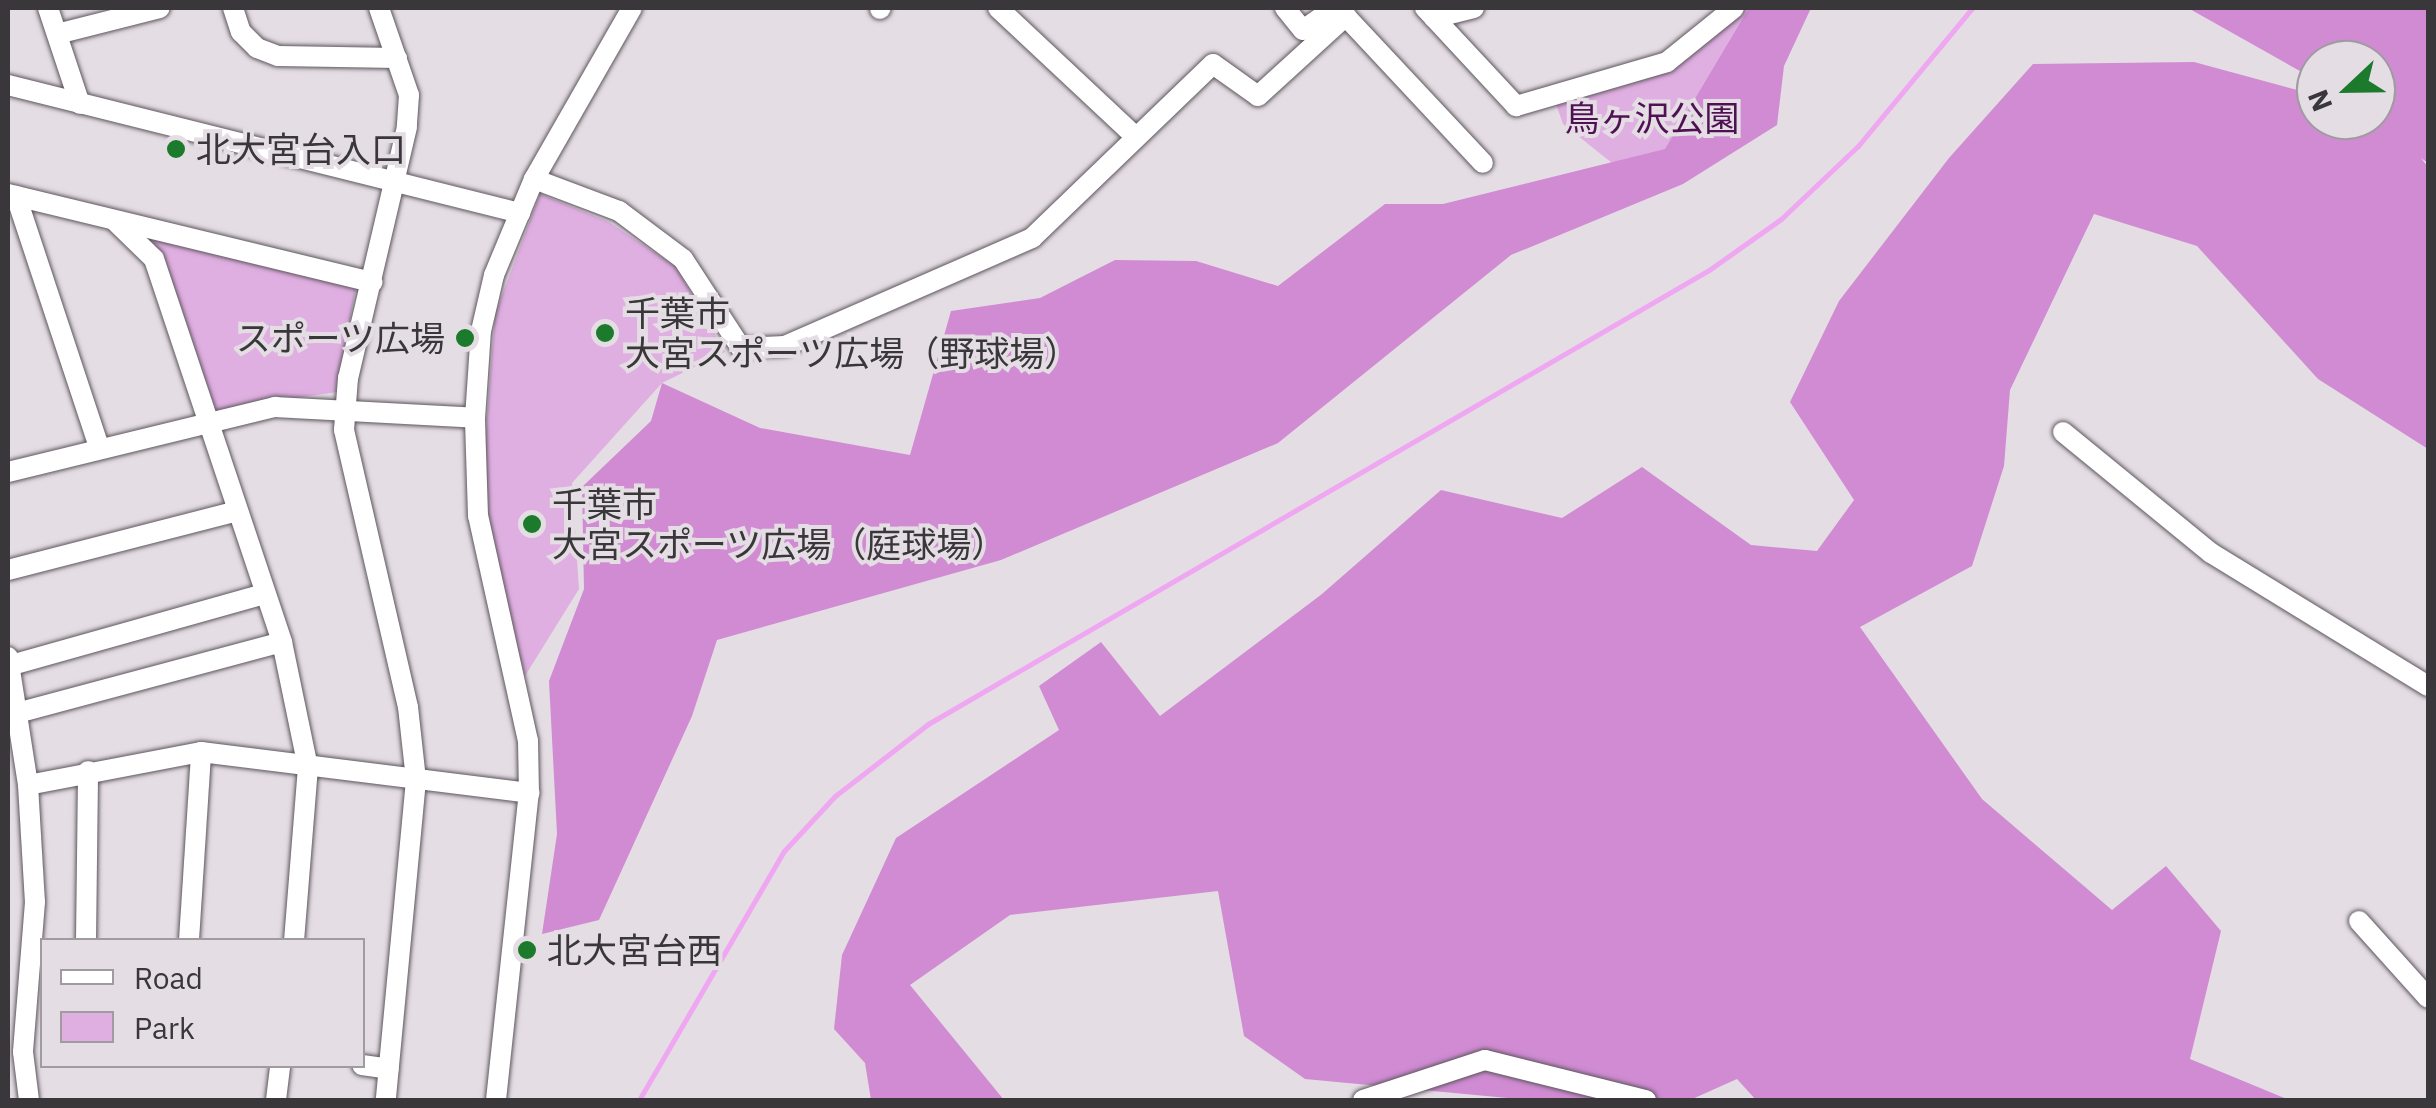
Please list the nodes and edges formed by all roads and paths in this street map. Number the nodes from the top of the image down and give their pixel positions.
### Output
1 (48, 8) edge
2 (233, 8) edge
3 (380, 8) edge
4 (632, 8) edge
5 (998, 8) edge
6 (1285, 8) edge
7 (1474, 8) edge
8 (1734, 8) edge
9 (149, 9) edge
10 (1340, 10) edge
11 (1430, 13) edge
12 (57, 34) junction
13 (397, 58) junction
14 (8, 85) edge
15 (80, 104) junction
16 (1136, 137) junction
17 (1484, 163) dead end
18 (534, 178) junction
19 (397, 183) junction
20 (12, 195) edge
21 (520, 213) junction
22 (114, 222) junction
23 (373, 282) junction
24 (344, 409) junction
25 (475, 418) junction
26 (208, 422) junction
27 (2064, 432) dead end
28 (99, 447) junction
29 (8, 472) edge
30 (237, 511) junction
31 (8, 570) edge
32 (265, 594) junction
33 (282, 642) junction
34 (8, 658) edge
35 (8, 666) edge
36 (2428, 686) edge
37 (18, 714) junction
38 (201, 752) junction
39 (308, 767) junction
40 (88, 771) junction
41 (416, 780) junction
42 (28, 785) junction
43 (529, 793) junction
44 (2359, 920) dead end
45 (86, 938) edge
46 (189, 938) edge
47 (294, 938) edge
48 (2428, 998) edge
49 (365, 1065) edge
50 (280, 1068) edge
51 (390, 1069) junction
52 (30, 1100) edge
53 (276, 1100) edge
54 (386, 1100) edge
55 (496, 1100) edge
56 (1363, 1100) edge
57 (1646, 1100) edge

1 - 12 street
2 - 13 street
3 - 13 street
4 - 18 street
5 - 16 street
6 - 10 street
7 - 11 street
8 - 11 street
9 - 12 street
10 - 16 street
10 - 17 street
12 - 15 street
13 - 19 street
14 - 15 street
15 - 19 street
16 - 18 street
18 - 21 street
19 - 21 street
19 - 23 street
20 - 22 street
20 - 28 street
21 - 25 street
22 - 23 street
22 - 26 street
23 - 24 street
24 - 25 street
24 - 26 street
24 - 41 street
25 - 43 street
26 - 28 street
26 - 30 street
27 - 36 street
28 - 29 street
30 - 31 street
30 - 32 street
32 - 33 street
32 - 35 street
33 - 37 street
33 - 39 street
34 - 35 street
35 - 37 street
37 - 42 street
38 - 39 street
38 - 40 street
38 - 46 street
39 - 41 street
39 - 47 street
40 - 42 street
40 - 45 street
41 - 43 street
41 - 51 street
42 - 52 street
43 - 55 street
44 - 48 street
49 - 51 street
50 - 53 street
51 - 54 street
56 - 57 street

